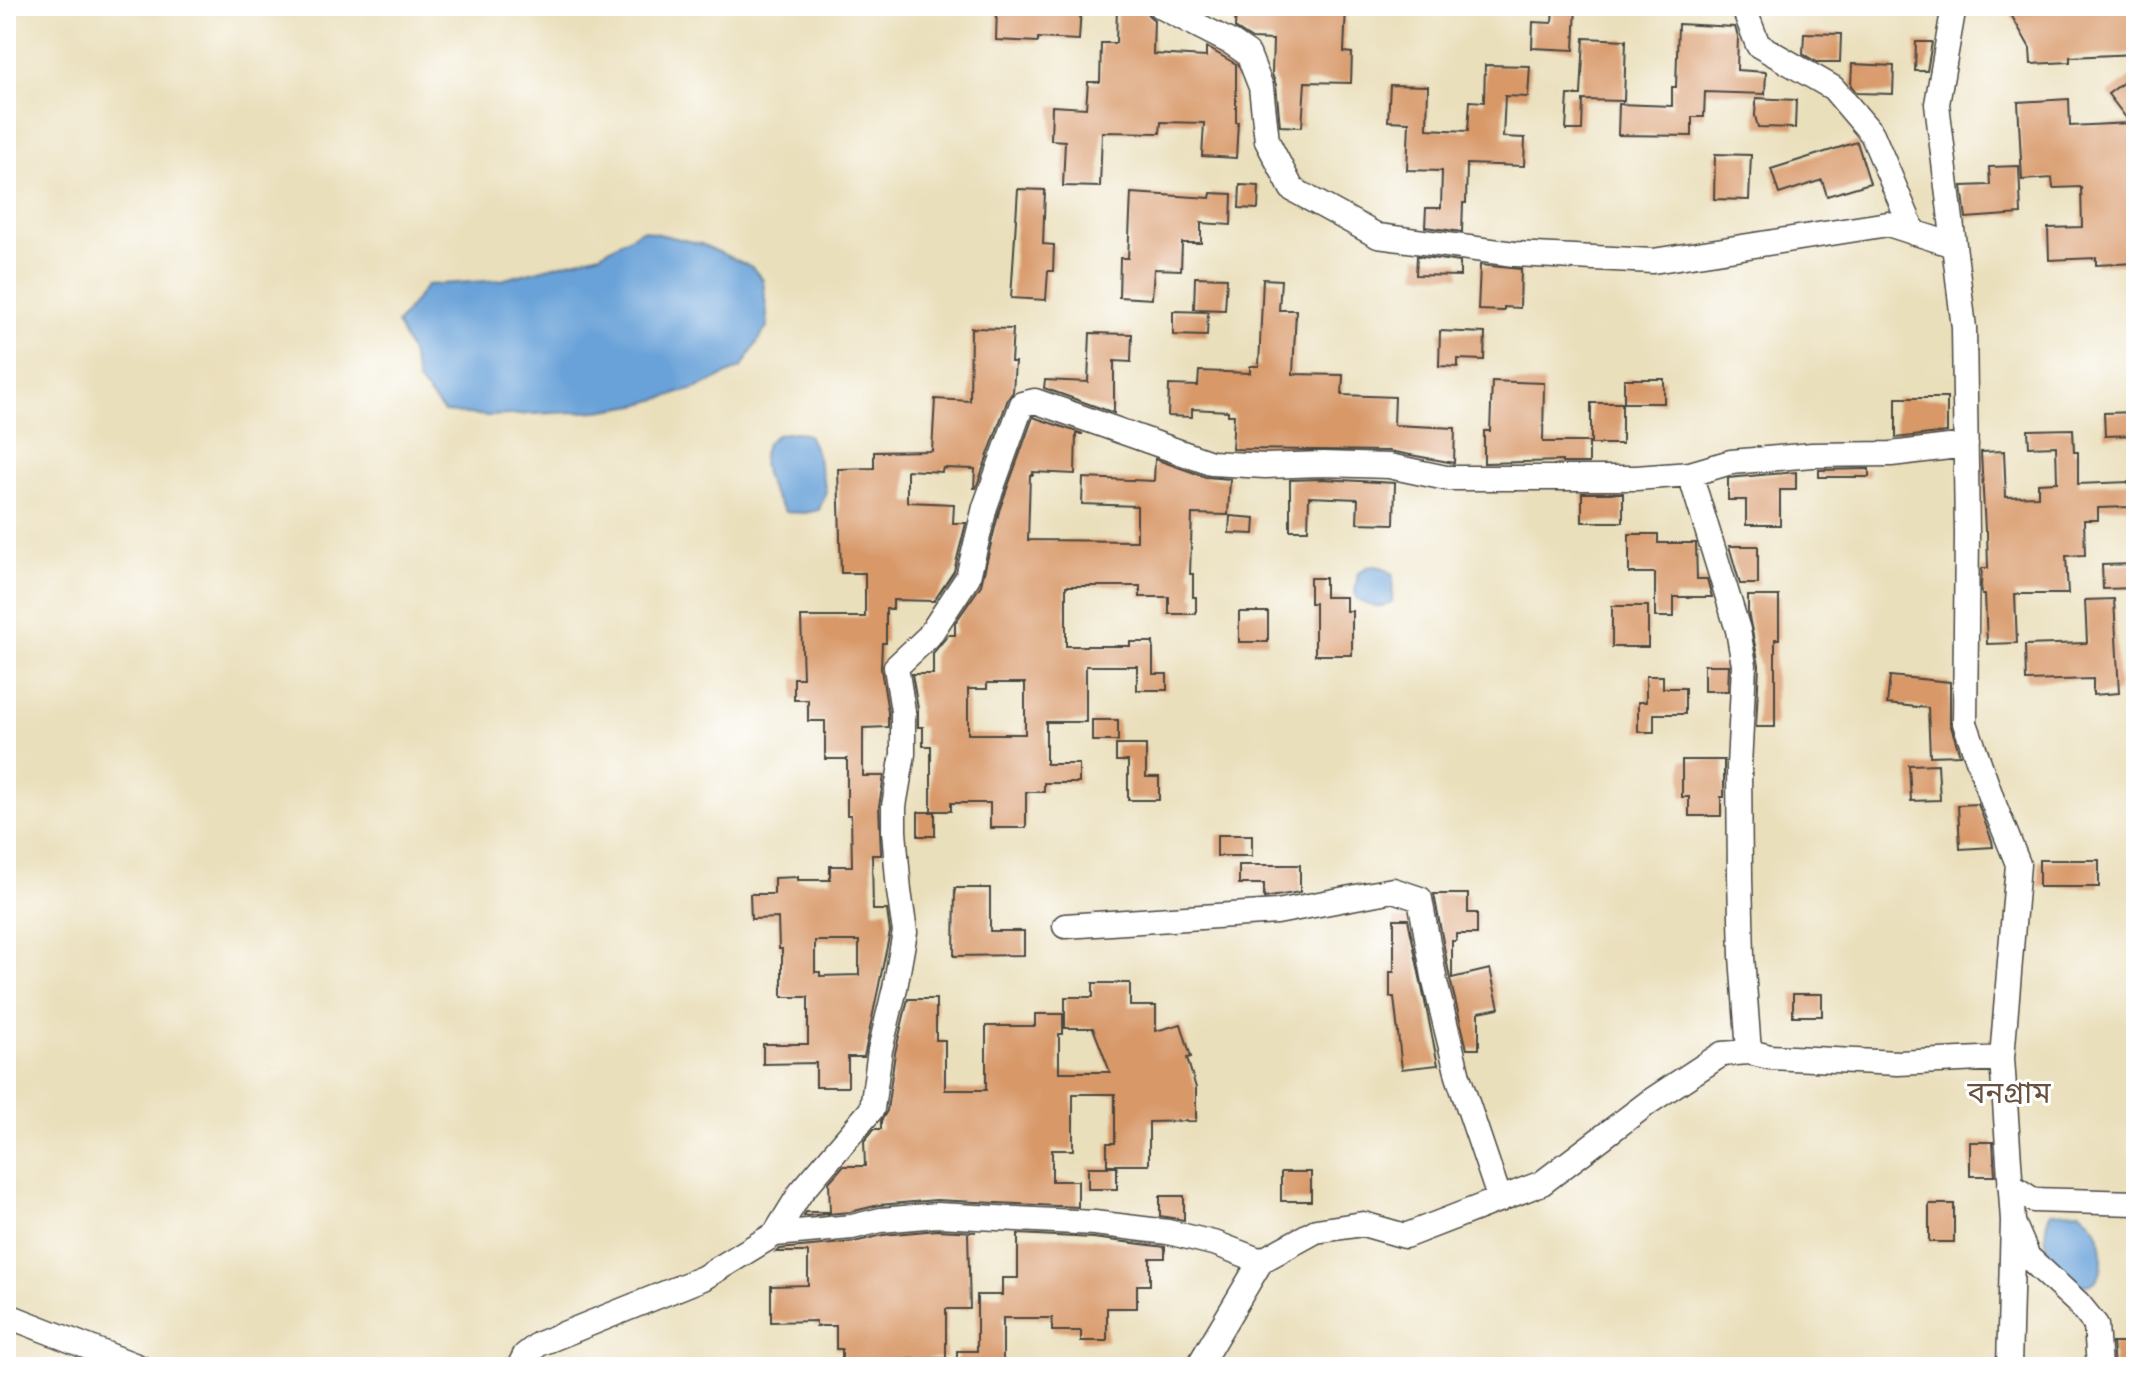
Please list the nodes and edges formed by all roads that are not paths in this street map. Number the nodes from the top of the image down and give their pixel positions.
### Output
1 (1160, 6) edge
2 (1743, 6) edge
3 (1954, 6) edge
4 (1914, 233) junction
5 (1953, 245) junction
6 (1966, 445) junction
7 (1690, 474) junction
8 (1065, 926) dead end
9 (1749, 1052) junction
10 (2002, 1058) junction
11 (2010, 1185) junction
12 (1500, 1200) junction
13 (2136, 1203) edge
14 (2013, 1221) junction
15 (775, 1234) junction
16 (1261, 1261) junction
17 (6, 1315) edge
18 (139, 1367) edge
19 (519, 1367) edge
20 (1198, 1367) edge
21 (2009, 1367) edge
22 (2099, 1367) edge

1 - 4 street
2 - 4 street
3 - 5 street
4 - 5 street
5 - 6 street
6 - 7 street
6 - 10 street
7 - 9 street
7 - 15 street
8 - 12 street
9 - 10 street
9 - 12 street
10 - 11 street
11 - 13 street
11 - 14 street
12 - 16 street
14 - 21 street
14 - 22 street
15 - 16 street
15 - 19 street
16 - 20 street
17 - 18 street

